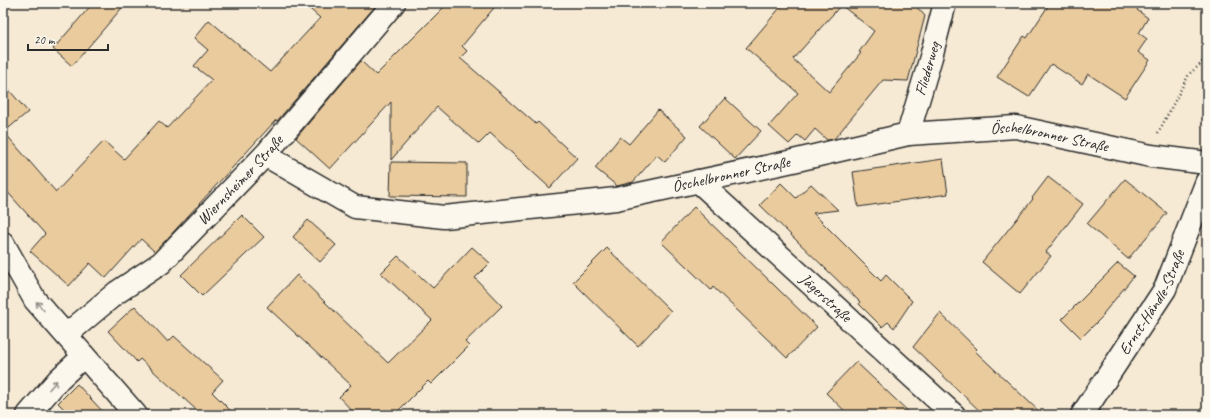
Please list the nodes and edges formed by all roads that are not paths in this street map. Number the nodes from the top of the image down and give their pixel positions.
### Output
1 (394, 3) edge
2 (945, 3) edge
3 (908, 134) junction
4 (265, 155) junction
5 (1207, 163) edge
6 (698, 181) junction
7 (1207, 181) edge
8 (3, 243) edge
9 (66, 335) junction
10 (84, 356) junction
11 (28, 415) edge
12 (136, 415) edge
13 (954, 415) edge
14 (1082, 415) edge

1 - 4 street, Wiernsheimer Straße
2 - 3 street, Fliederweg
3 - 5 street, Öschelbronner Straße
3 - 6 street, Öschelbronner Straße
4 - 6 street, Öschelbronner Straße
4 - 9 street, Wiernsheimer Straße
6 - 13 street, Jägerstraße
7 - 14 street, Ernst-Händle-Straße
9 -> 8 street
9 - 10 street
11 -> 10 street
10 - 12 street

